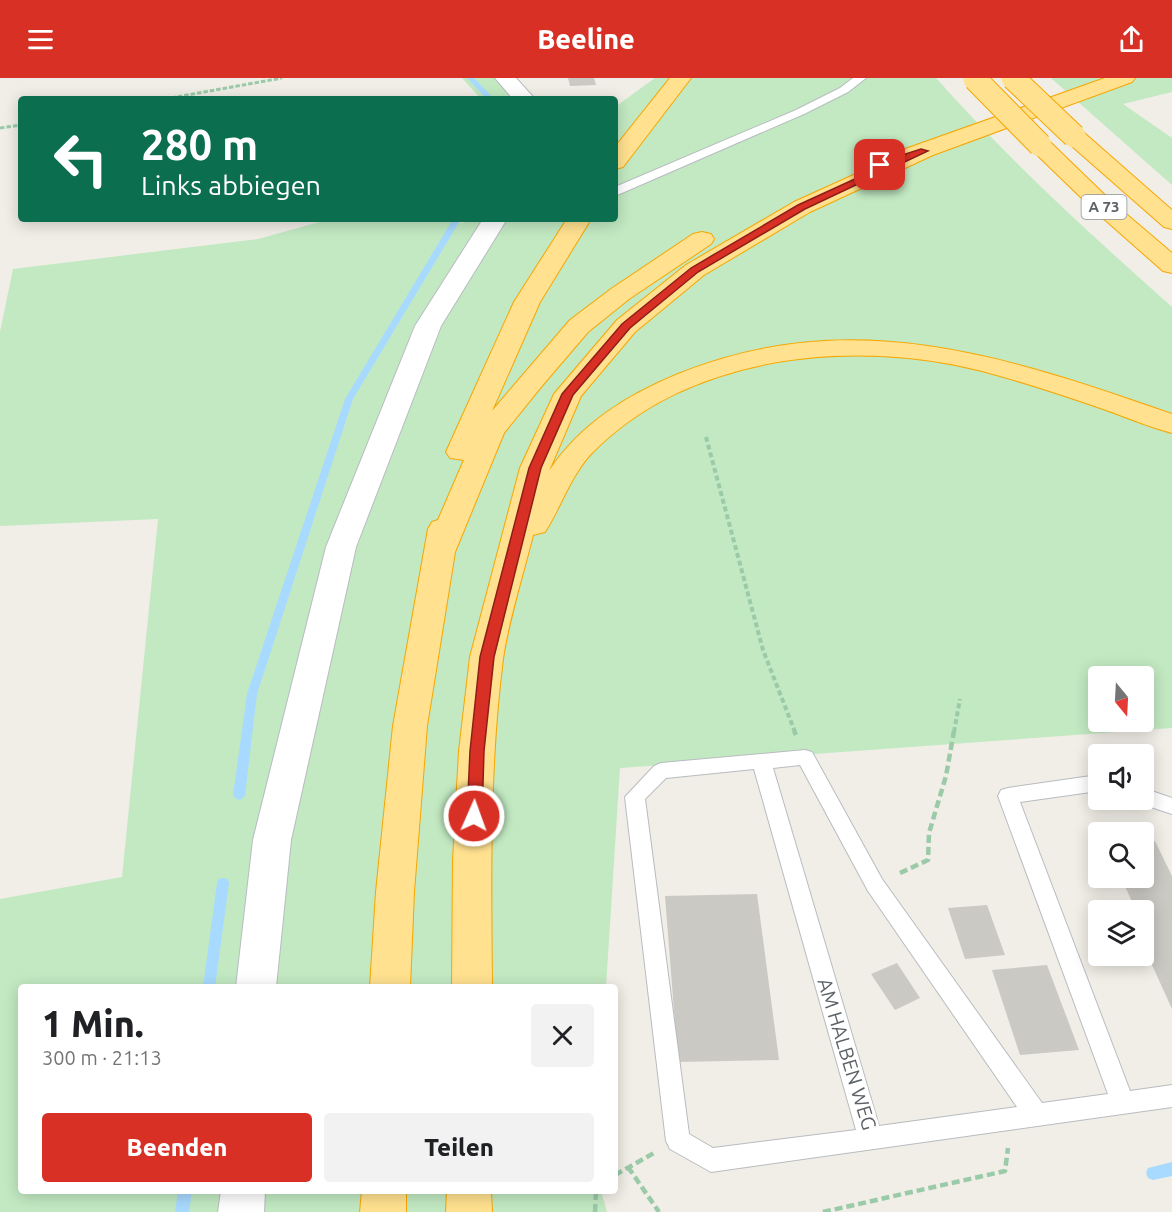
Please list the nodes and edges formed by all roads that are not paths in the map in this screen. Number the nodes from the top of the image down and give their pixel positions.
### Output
1 (505, 78) edge
2 (681, 78) edge
3 (860, 78) edge
4 (1013, 78) edge
5 (1125, 78) edge
6 (974, 79) edge
7 (521, 96) edge
8 (924, 151) junction
9 (618, 158) edge
10 (618, 191) edge
11 (493, 222) edge
12 (577, 222) edge
13 (1172, 222) edge
14 (1172, 266) edge
15 (1172, 423) edge
16 (440, 551) junction
17 (505, 580) junction
18 (761, 761) junction
19 (1088, 784) edge
20 (1154, 800) edge
21 (1172, 806) edge
22 (256, 984) edge
23 (390, 984) edge
24 (472, 984) edge
25 (1172, 1096) edge
26 (1123, 1104) junction
27 (1037, 1116) junction
28 (871, 1139) junction
29 (243, 1194) edge
30 (384, 1194) edge
31 (469, 1194) edge
32 (242, 1212) edge
33 (382, 1212) edge
34 (469, 1212) edge

1 - 7 street
2 - 9 highway
3 - 10 lane
4 - 13 highway, A 73, bridge
5 - 8 highway
6 - 14 highway, A 73, bridge
8 - 16 highway
8 - 17 highway
11 - 22 street
12 - 16 highway
15 - 17 highway
16 - 23 highway
17 - 24 highway
18 - 27 lane
18 - 28 lane, AM HALBEN WEG
18 - 28 lane
19 - 26 lane
20 - 21 lane
25 - 26 lane, AM HALBEN WEG
26 - 27 lane, AM HALBEN WEG
27 - 28 lane, AM HALBEN WEG
29 - 32 street
30 - 33 highway
31 - 34 highway

